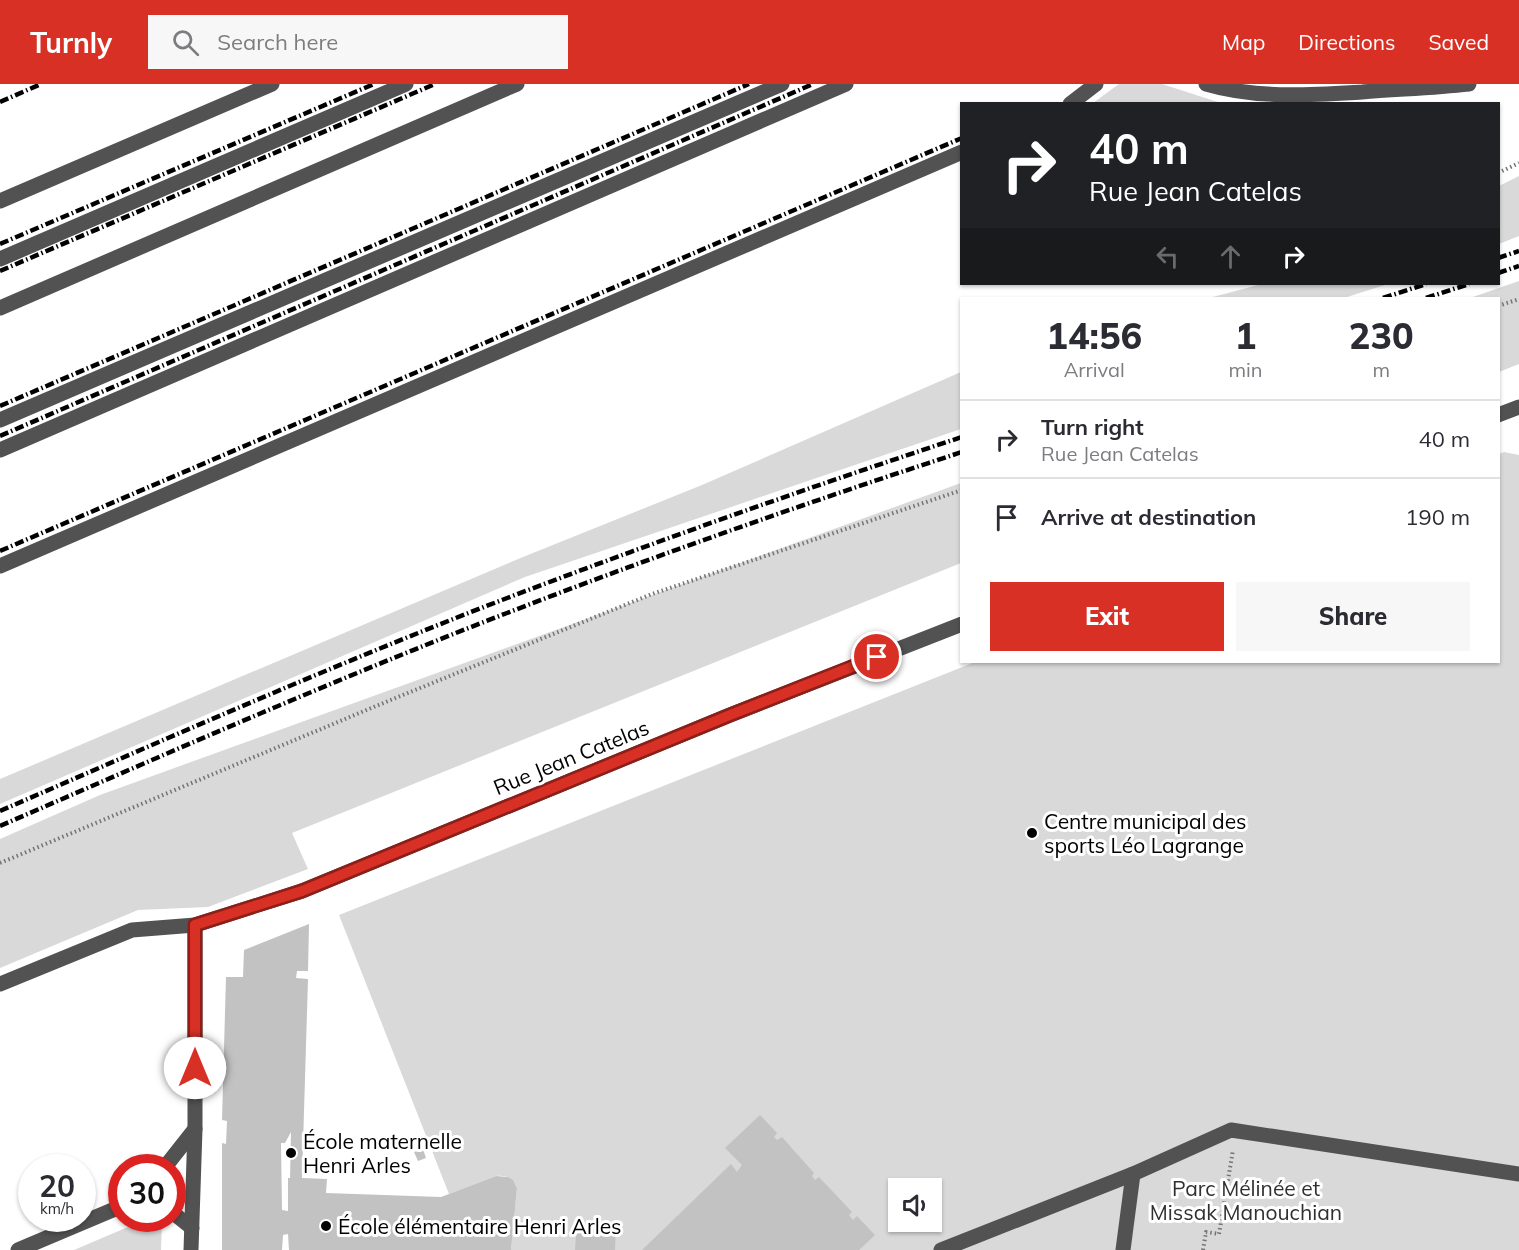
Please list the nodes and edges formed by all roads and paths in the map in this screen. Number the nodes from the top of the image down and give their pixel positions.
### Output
1 (272, 84) edge
2 (406, 84) edge
3 (517, 84) edge
4 (782, 84) edge
5 (846, 84) edge
6 (1206, 84) edge
7 (1468, 84) edge
8 (1092, 86) edge
9 (1072, 102) edge
10 (960, 153) edge
11 (1519, 163) edge
12 (1500, 172) edge
13 (0, 201) edge
14 (0, 259) edge
15 (1519, 299) edge
16 (1500, 305) edge
17 (0, 308) edge
18 (1519, 407) edge
19 (1500, 414) edge
20 (0, 420) edge
21 (0, 450) edge
22 (960, 491) edge
23 (0, 566) edge
24 (960, 625) edge
25 (0, 863) edge
26 (195, 925) junction
27 (0, 984) edge
28 (195, 1129) junction
29 (1231, 1130) junction
30 (175, 1154) edge
31 (1133, 1174) junction
32 (1519, 1174) edge
33 (108, 1212) edge
34 (186, 1223) edge
35 (192, 1228) junction
36 (18, 1250) edge
37 (191, 1250) edge
38 (941, 1250) edge
39 (1123, 1250) edge
40 (1203, 1250) edge

1 - 13 street
2 - 14 street
3 - 17 street
4 - 20 street
5 - 21 street
6 - 7 street
8 - 9 street
10 - 23 street
11 - 12 path
15 - 16 path
18 - 19 street
22 - 25 path
24 - 26 street, Rue Jean Catelas
26 - 27 street, Rue Jean Catelas
26 - 28 street
28 - 30 street
28 - 35 street
29 - 31 street
29 - 32 street
29 - 40 path
31 - 38 street
31 - 39 street
33 - 36 street
34 - 35 street
35 - 37 street

